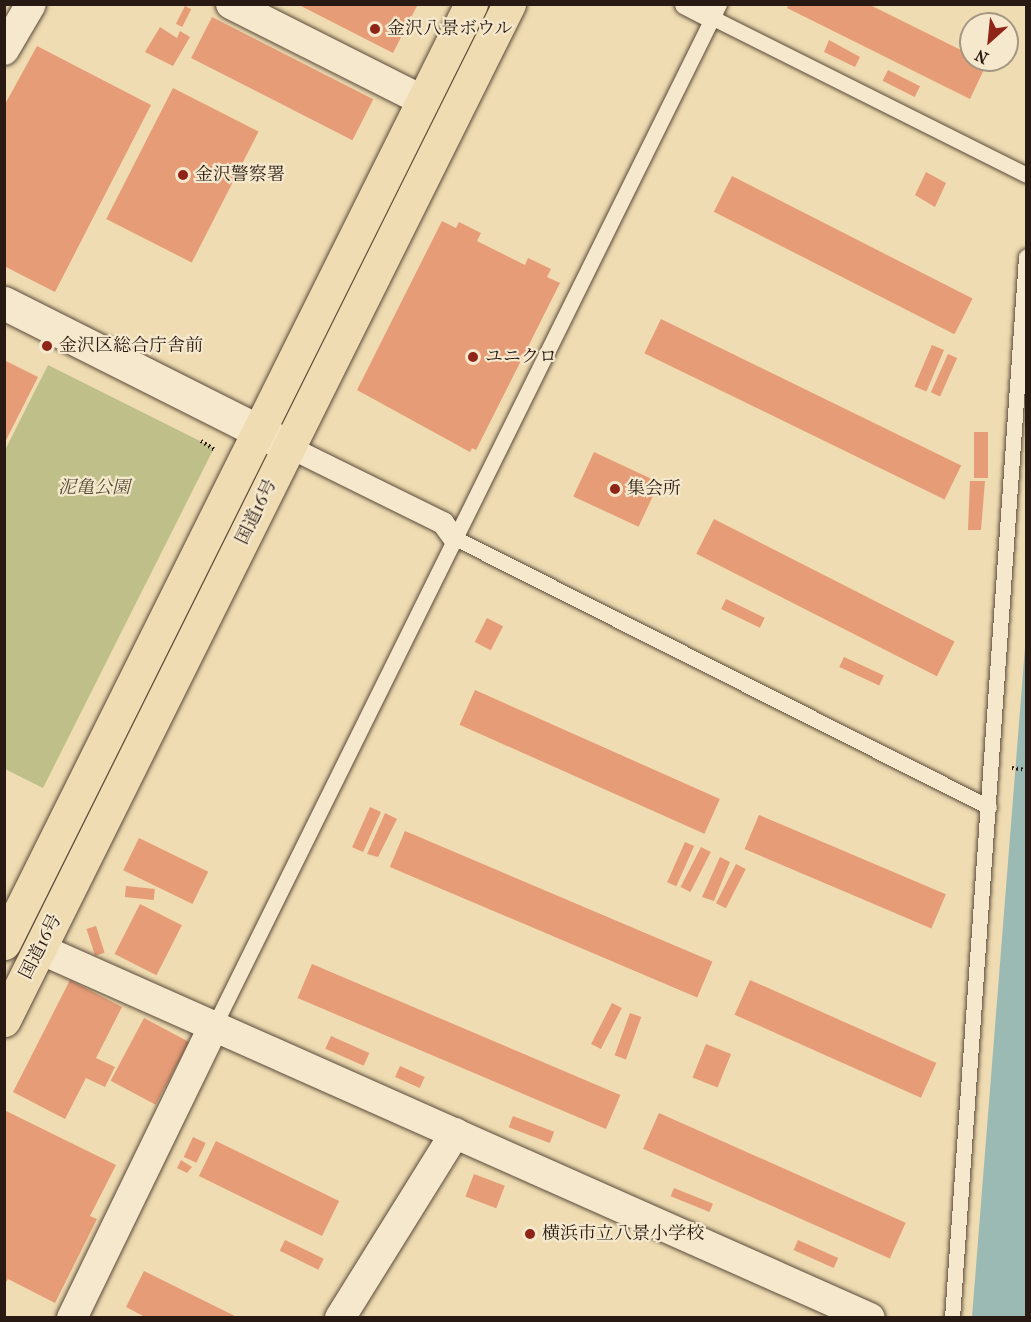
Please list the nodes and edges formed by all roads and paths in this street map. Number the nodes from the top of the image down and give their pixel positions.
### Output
1 (31, 4) edge
2 (231, 4) edge
3 (471, 4) edge
4 (509, 4) edge
5 (686, 4) edge
6 (716, 11) edge
7 (4, 50) edge
8 (424, 100) junction
9 (1026, 175) edge
10 (1026, 257) edge
11 (4, 303) edge
12 (260, 431) junction
13 (289, 447) junction
14 (453, 537) junction
15 (989, 807) junction
16 (4, 943) edge
17 (40, 949) junction
18 (4, 1020) edge
19 (214, 1026) junction
20 (455, 1133) junction
21 (72, 1317) edge
22 (340, 1317) edge
23 (870, 1317) edge
24 (952, 1317) edge

1 - 7 street
2 - 8 street
3 - 8 highway, 国道16号
4 - 13 highway, 国道16号
5 - 6 street
6 - 9 lane
6 - 14 lane
8 - 12 highway, 国道16号
10 - 15 lane
11 - 12 street
12 - 13 street
12 - 16 highway, 国道16号
13 - 14 street
13 - 17 highway, 国道16号
14 - 15 lane
14 - 19 lane
15 - 24 lane
17 - 18 highway, 国道16号
17 - 19 street
19 - 20 street
19 - 21 street
20 - 22 street
20 - 23 street

